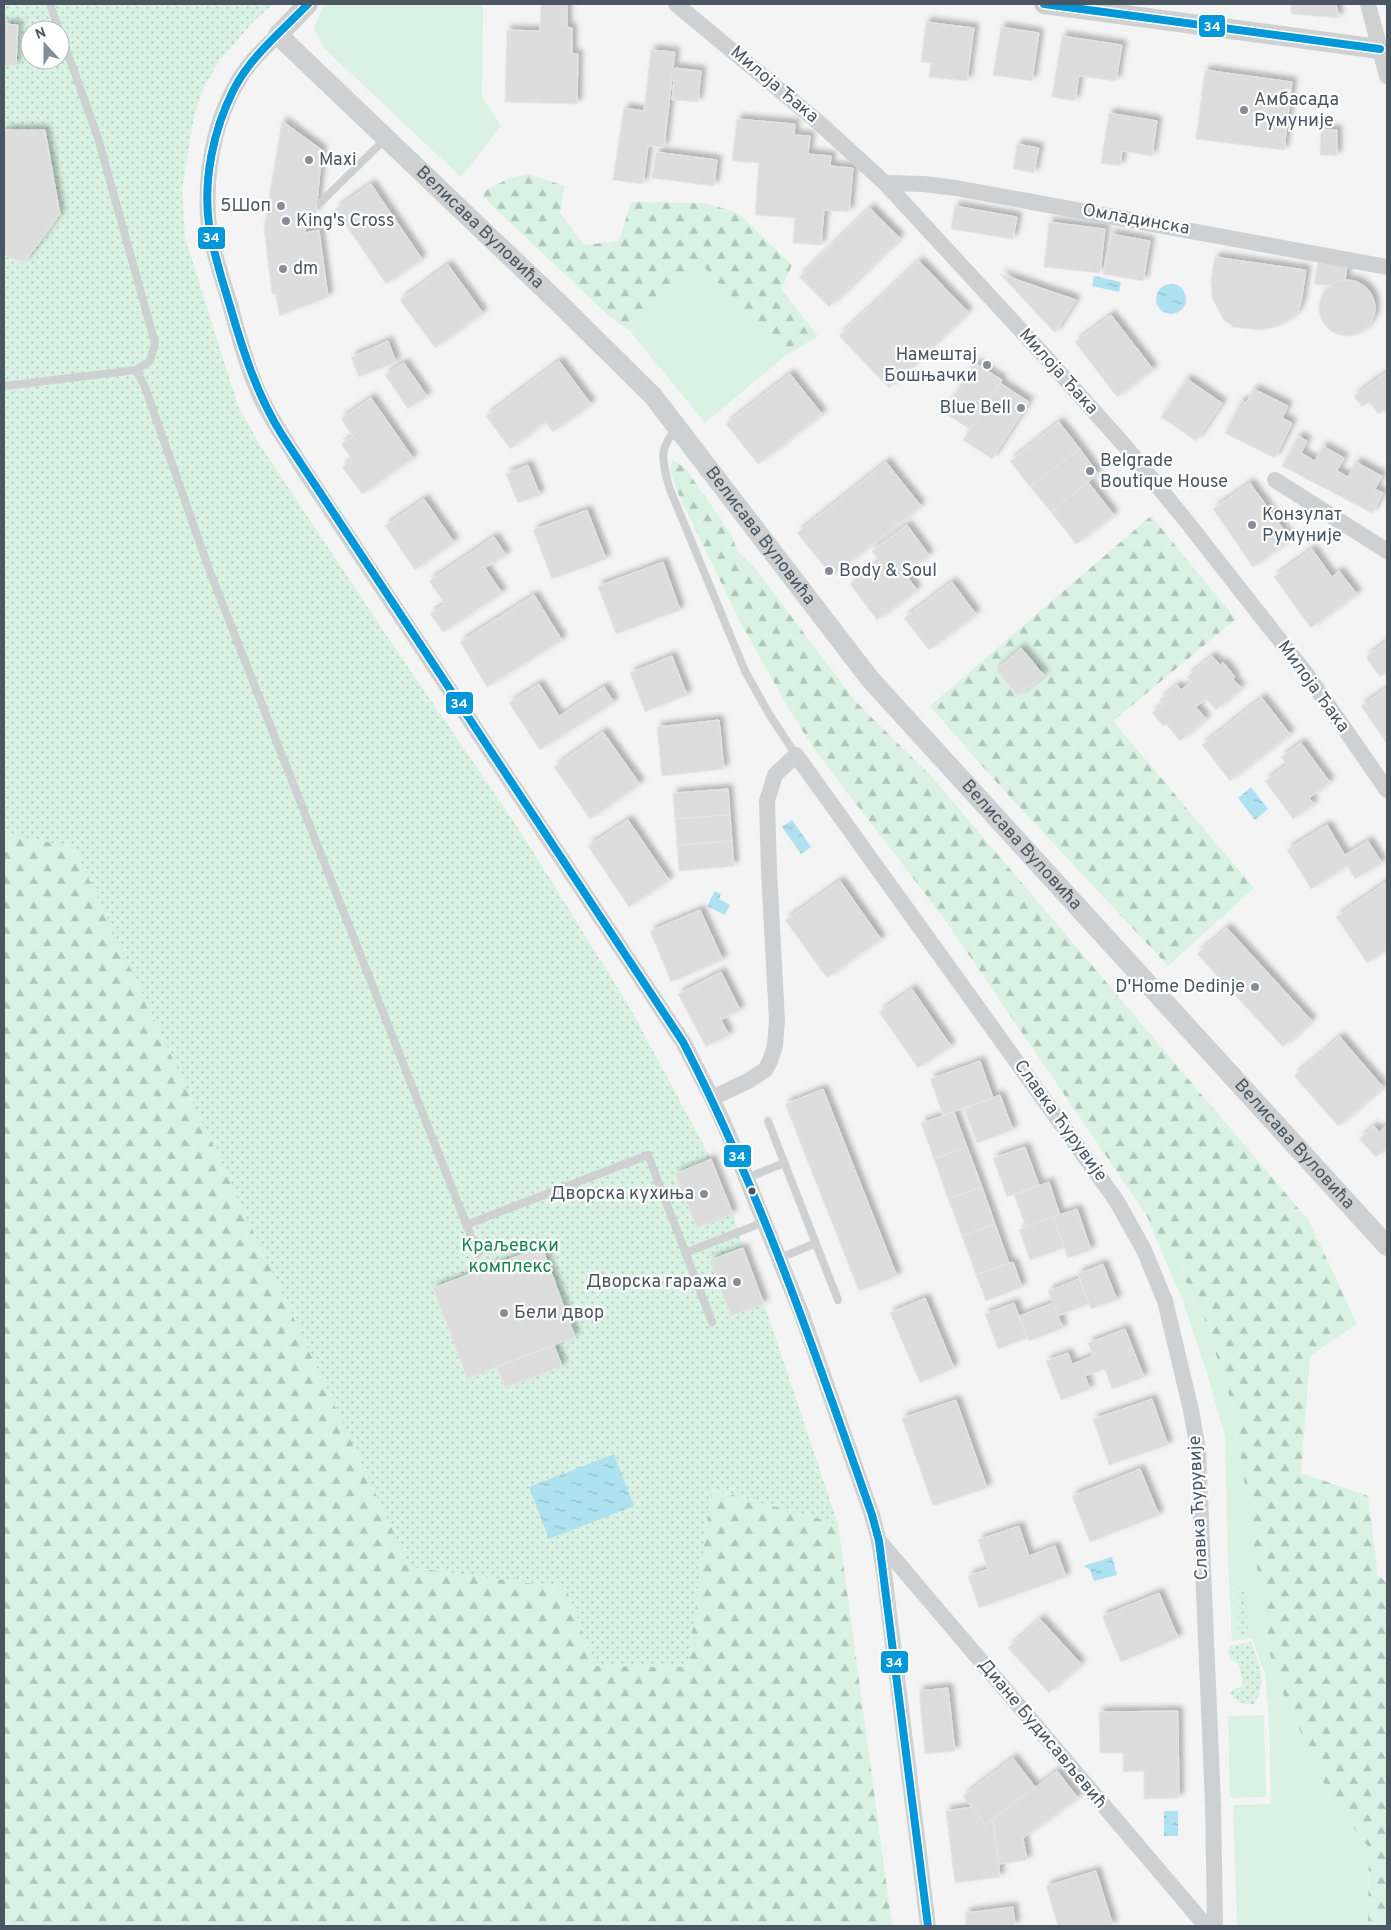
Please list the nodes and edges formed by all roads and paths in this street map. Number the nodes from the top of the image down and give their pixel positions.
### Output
1 (50, 4) edge
2 (308, 4) edge
3 (676, 4) edge
4 (1044, 4) edge
5 (1368, 4) edge
6 (56, 20) edge
7 (278, 35) junction
8 (1384, 50) edge
9 (70, 59) edge
10 (1387, 76) edge
11 (387, 138) junction
12 (884, 183) junction
13 (321, 202) dead end
14 (1387, 267) edge
15 (136, 370) junction
16 (4, 386) edge
17 (678, 426) junction
18 (1275, 480) dead end
19 (1387, 551) edge
20 (796, 755) junction
21 (1387, 790) edge
22 (712, 1098) junction
23 (768, 1121) dead end
24 (784, 1163) junction
25 (747, 1178) junction
26 (765, 1222) junction
27 (466, 1225) junction
28 (816, 1244) junction
29 (1387, 1246) edge
30 (685, 1253) junction
31 (478, 1254) dead end
32 (780, 1258) junction
33 (838, 1300) dead end
34 (712, 1322) dead end
35 (879, 1541) junction
36 (928, 1926) edge
37 (1206, 1926) edge
38 (1215, 1926) edge

1 - 6 lane
2 - 7 street
3 - 12 street, Милоја Ђака
4 - 8 street
5 - 8 street
7 - 11 street, Велисава Вуловића
7 - 22 street
8 - 10 street
9 - 15 lane
11 - 13 lane
11 - 17 street, Велисава Вуловића
12 - 14 street, Омладинска
12 - 21 street, Милоја Ђака
15 - 16 lane
15 - 27 lane
17 - 20 lane
17 - 29 street, Велисава Вуловића
18 - 19 street
20 - 22 street
20 - 38 street, Славка Ћурувије
22 - 25 street
23 - 24 lane
24 - 25 lane
24 - 28 lane
25 - 26 street
26 - 30 lane
26 - 32 street
27 - 30 lane
27 - 31 lane
28 - 32 lane
28 - 33 lane
30 - 34 lane
32 - 35 street
35 - 36 street
35 - 37 street, Диане Будисављевић

